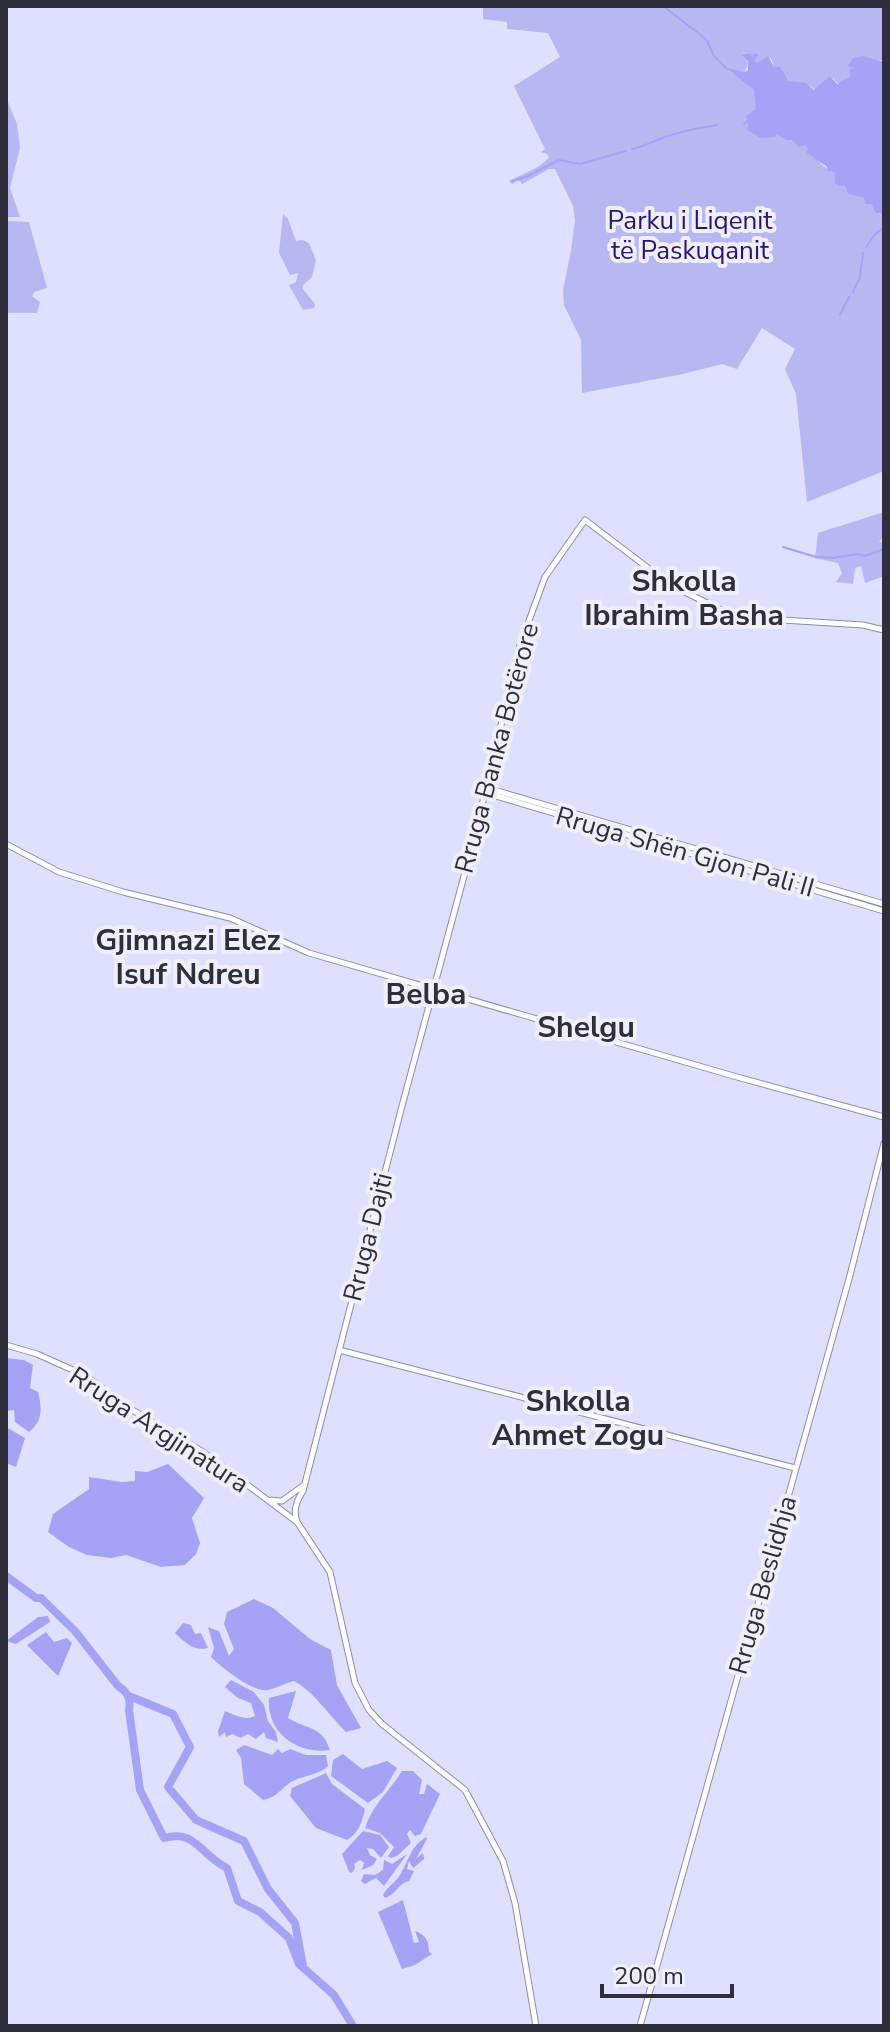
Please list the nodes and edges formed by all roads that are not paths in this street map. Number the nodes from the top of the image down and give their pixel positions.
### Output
1 (883, 627) edge
2 (486, 791) junction
3 (6, 844) edge
4 (884, 904) edge
5 (884, 911) edge
6 (434, 988) junction
7 (884, 1117) edge
8 (884, 1143) edge
9 (6, 1345) edge
10 (339, 1350) junction
11 (795, 1468) junction
12 (304, 1485) junction
13 (284, 1499) junction
14 (267, 1500) junction
15 (295, 1508) junction
16 (283, 1512) junction
17 (297, 1522) junction
18 (536, 2026) edge
19 (640, 2026) edge

1 - 2 street, Rruga Banka Botërore
2 - 4 street, Rruga Shën Gjon Pali II
2 - 5 street, Rruga Shën Gjon Pali II
2 - 6 street, Rruga Banka Botërore
3 - 6 street
6 - 7 street
6 - 10 street, Rruga Dajti
8 - 11 street, Rruga Beslidhja
9 - 14 street, Rruga Argjinatura
10 - 11 street
10 - 12 street, Rruga Dajti
11 - 19 street, Rruga Beslidhja
12 - 13 street
12 - 15 street, Rruga Dajti
13 - 14 street
13 - 15 street
13 - 16 street
14 - 16 street, Rruga Argjinatura
15 - 16 street
15 - 17 street
16 - 17 street, Rruga Argjinatura
17 - 18 street

